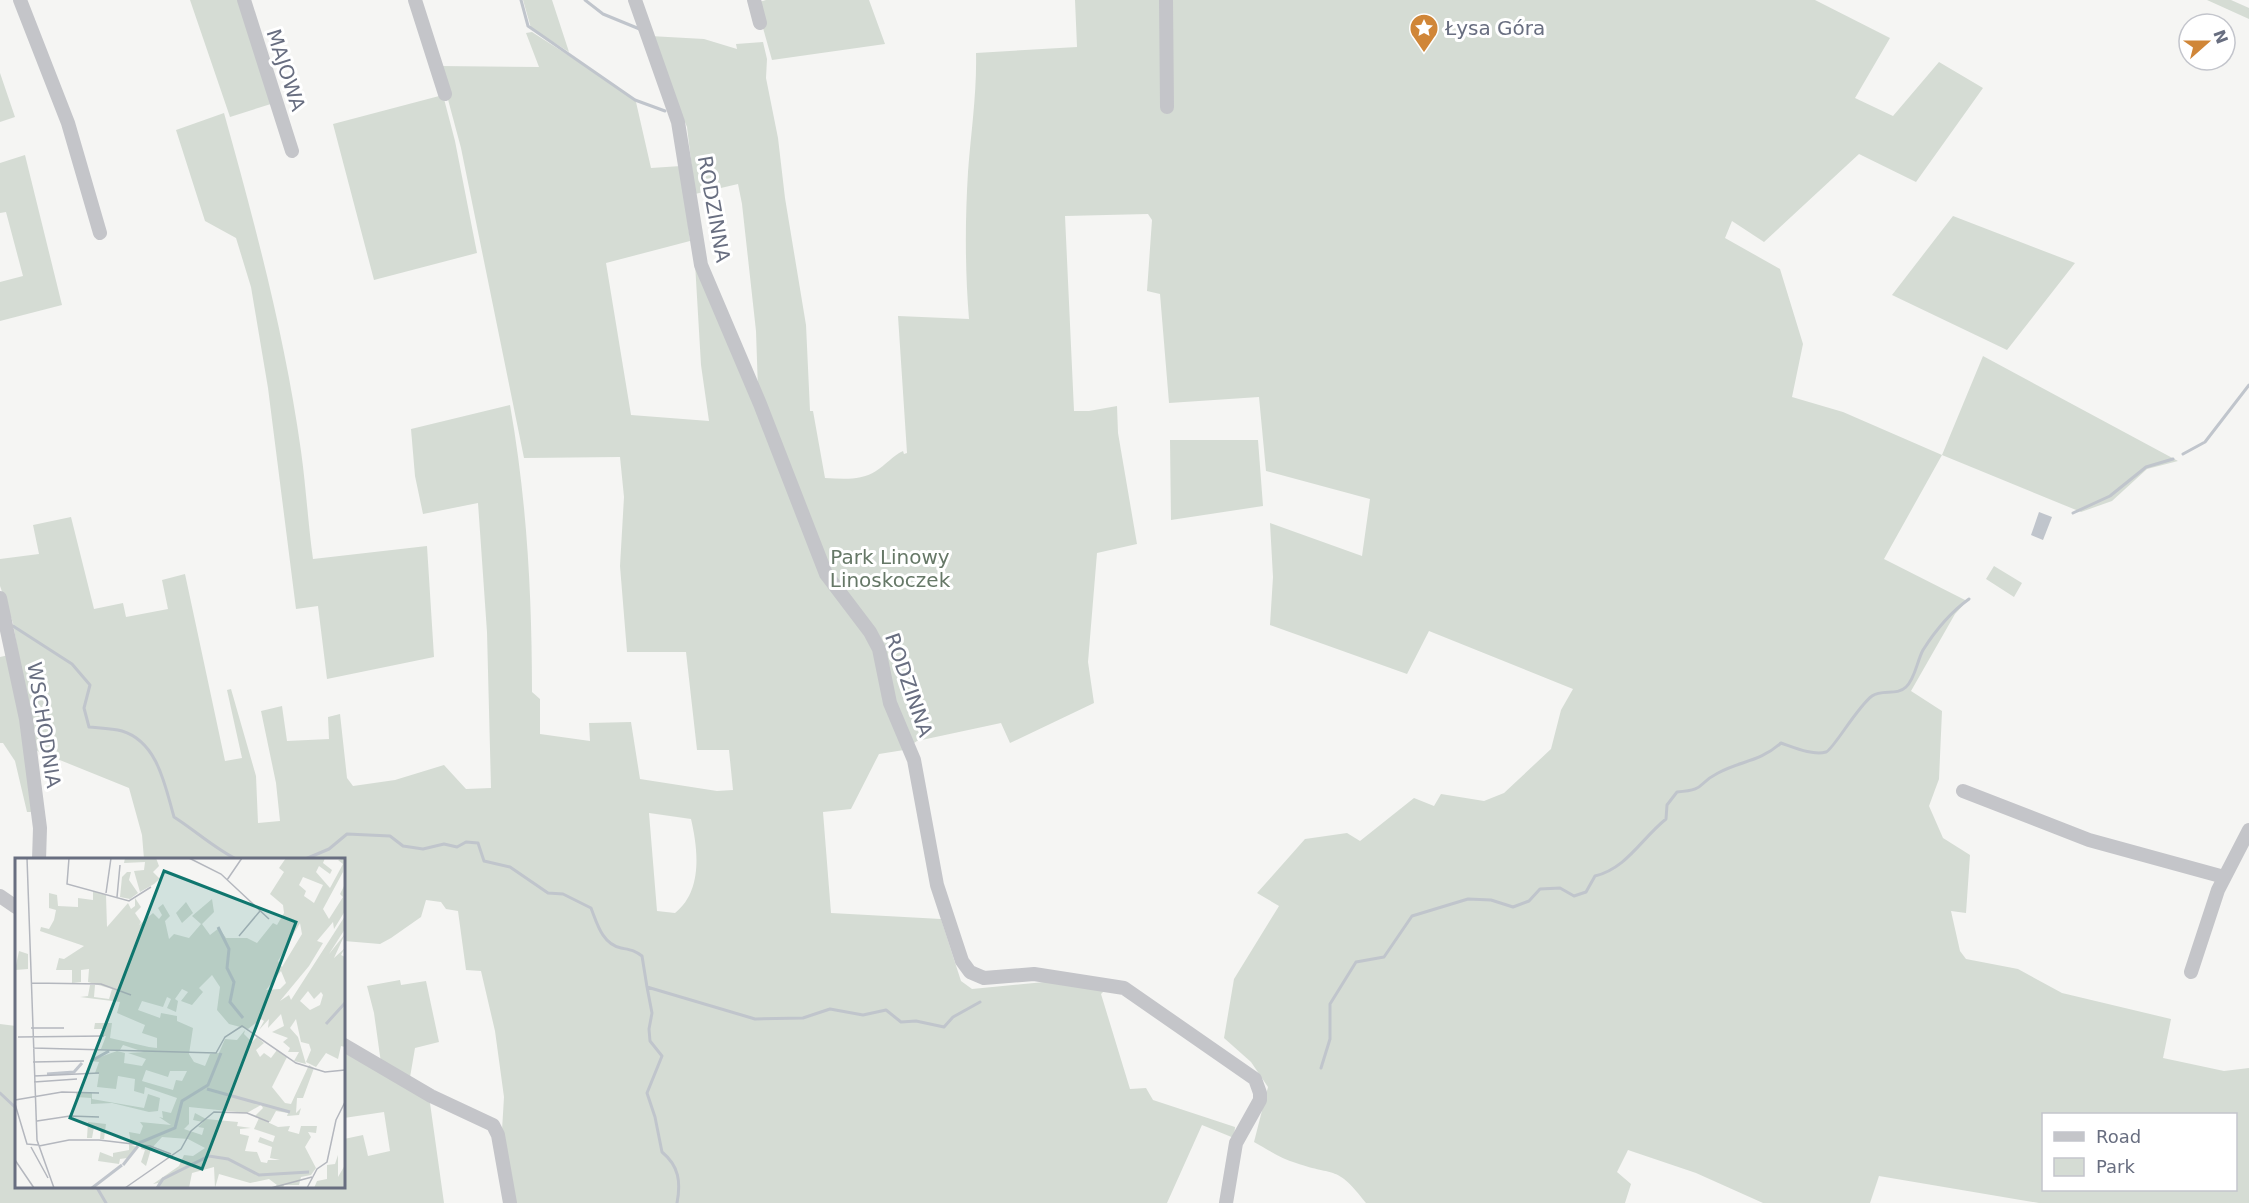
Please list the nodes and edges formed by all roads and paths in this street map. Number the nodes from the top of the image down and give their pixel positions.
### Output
1 (20, 0) edge
2 (244, 0) edge
3 (415, 0) edge
4 (635, 0) edge
5 (754, 0) edge
6 (1166, 6) edge
7 (760, 23) dead end
8 (445, 94) dead end
9 (1167, 107) dead end
10 (292, 151) dead end
11 (100, 233) dead end
12 (0, 598) edge
13 (1963, 791) dead end
14 (2249, 830) edge
15 (39, 858) edge
16 (2224, 877) junction
17 (0, 896) edge
18 (15, 906) edge
19 (2191, 972) dead end
20 (345, 1046) edge
21 (510, 1203) edge
22 (1226, 1203) edge

1 - 11 street
2 - 10 street, MAJOWA
3 - 8 street
4 - 22 street, RODZINNA
5 - 7 street
6 - 9 street
12 - 15 street, WSCHODNIA
13 - 16 street
14 - 16 street
16 - 19 street
17 - 18 street
20 - 21 street

